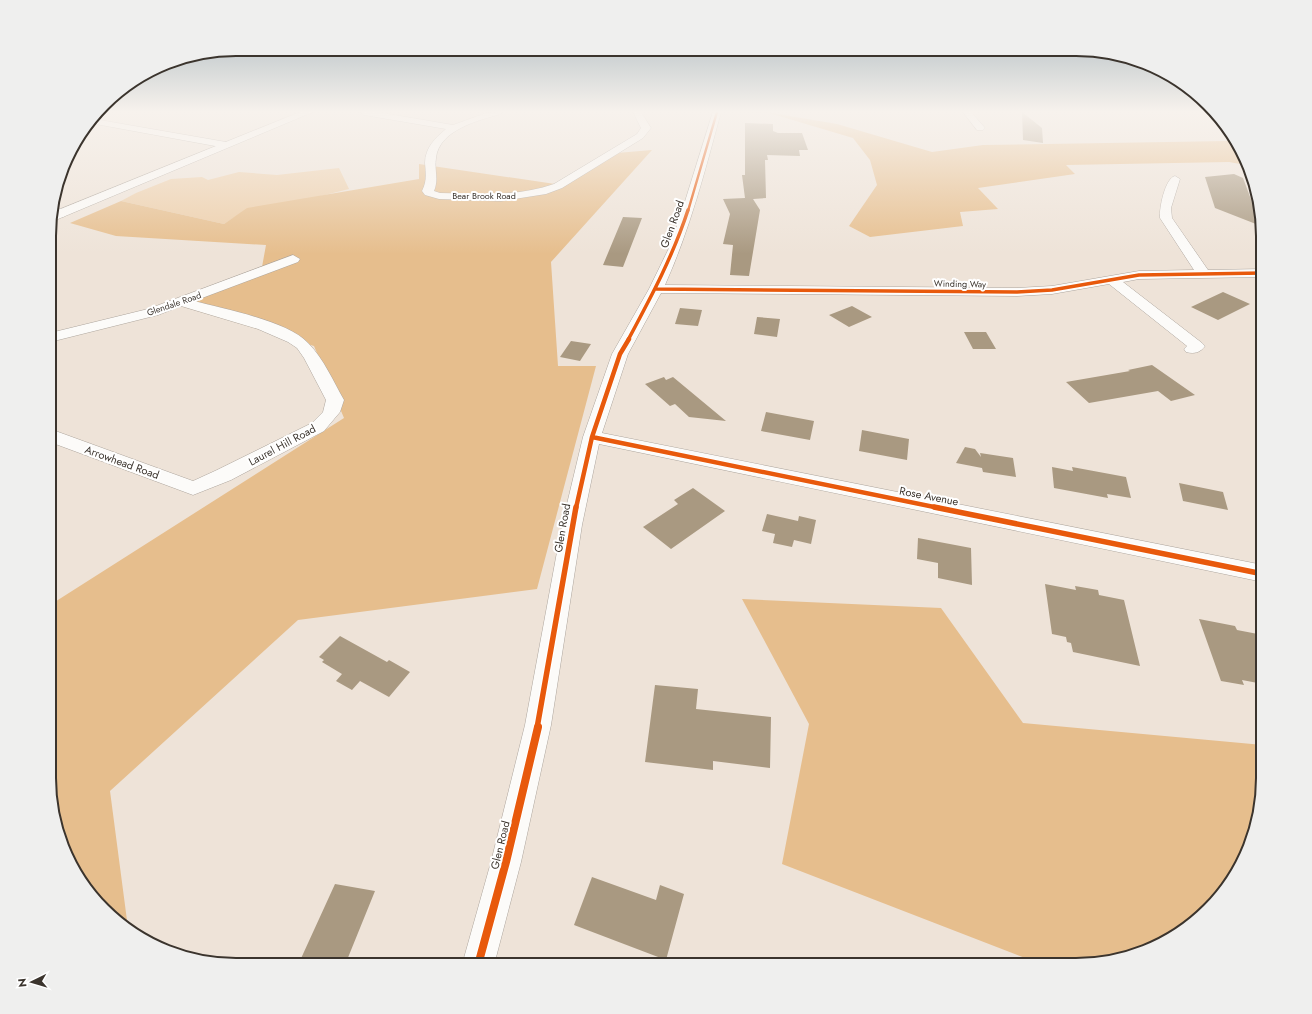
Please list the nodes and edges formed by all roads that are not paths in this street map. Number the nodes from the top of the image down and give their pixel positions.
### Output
1 (189, 159) edge
2 (431, 159) edge
3 (602, 159) edge
4 (703, 159) edge
5 (1175, 178) dead end
6 (58, 211) edge
7 (293, 258) dead end
8 (1203, 273) junction
9 (1256, 273) edge
10 (1111, 279) junction
11 (656, 288) junction
12 (182, 302) junction
13 (56, 337) edge
14 (1192, 349) dead end
15 (56, 437) edge
16 (592, 437) junction
17 (193, 488) joint
18 (1256, 573) edge
19 (480, 958) edge

1 - 6 street
2 - 3 street, Bear Brook Road
4 - 11 street, Glen Road
5 - 8 street
7 - 12 street, Glendale Road
8 - 9 street, Winding Way
8 - 10 street, Winding Way
10 - 11 street, Winding Way
10 - 14 street
11 - 16 street, Glen Road
12 - 13 street, Glendale Road
12 - 17 street, Laurel Hill Road
15 - 17 street, Arrowhead Road
16 - 18 street, Rose Avenue
16 - 19 street, Glen Road

